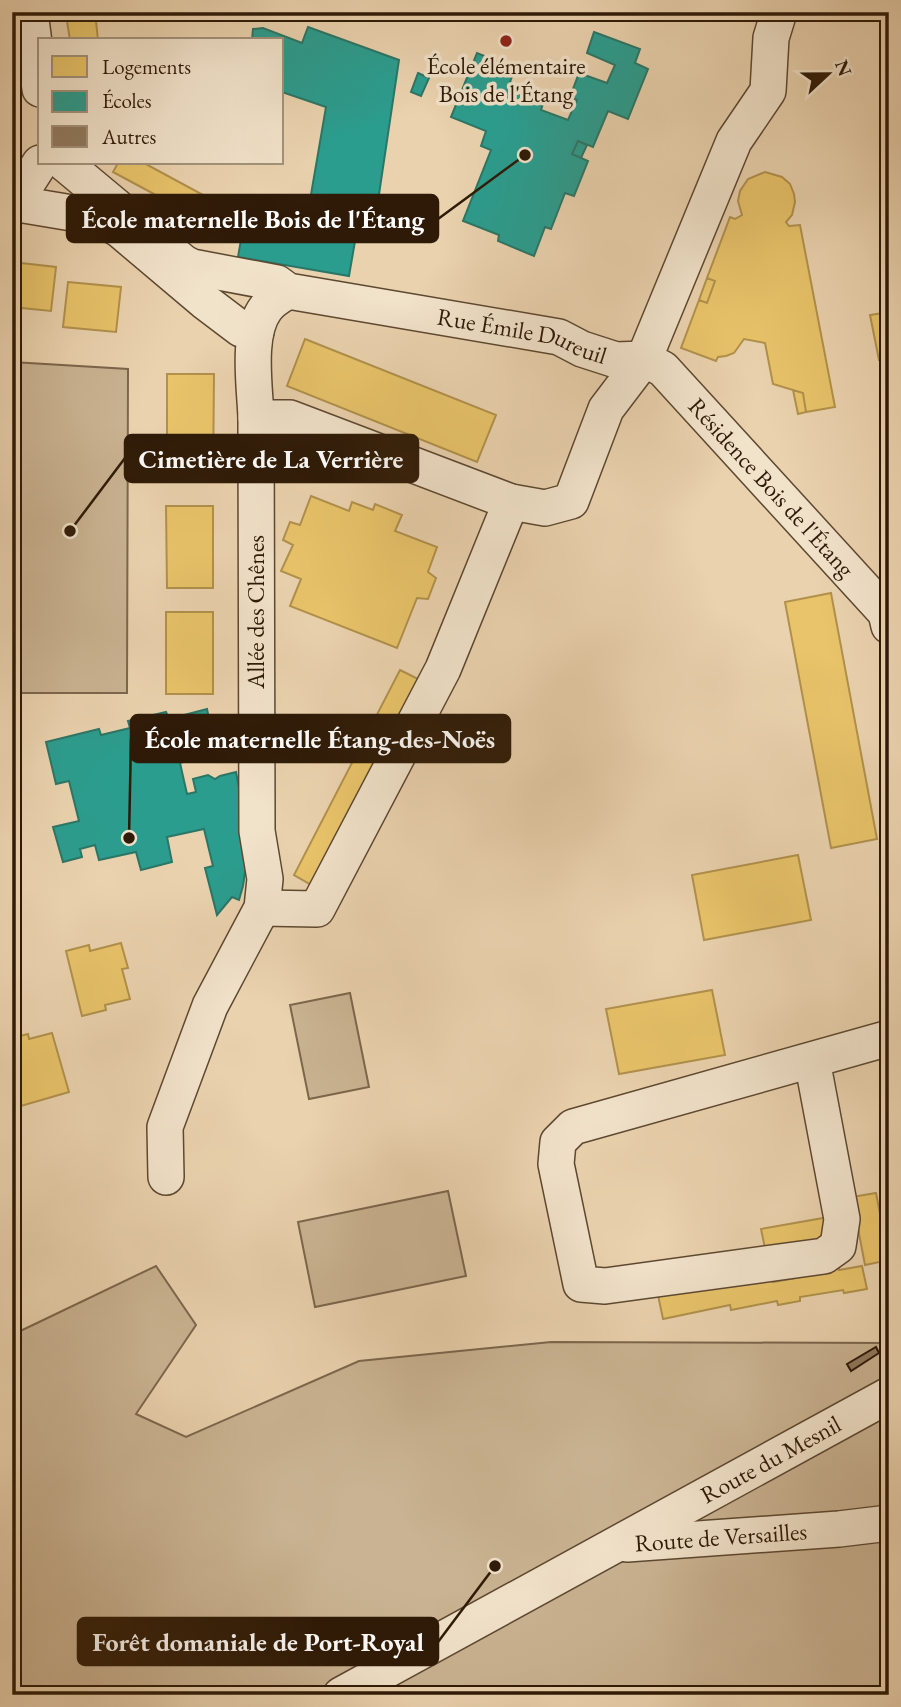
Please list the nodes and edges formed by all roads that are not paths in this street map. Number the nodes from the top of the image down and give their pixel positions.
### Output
1 (30, 12) edge
2 (779, 12) edge
3 (38, 74) edge
4 (39, 164) edge
5 (65, 164) edge
6 (12, 196) edge
7 (12, 203) edge
8 (288, 291) junction
9 (256, 331) junction
10 (644, 359) junction
11 (256, 418) junction
12 (511, 502) junction
13 (889, 626) edge
14 (262, 908) junction
15 (889, 1038) edge
16 (812, 1060) junction
17 (166, 1177) dead end
18 (889, 1395) edge
19 (889, 1524) edge
20 (617, 1545) junction
21 (341, 1695) edge

1 - 3 street
2 - 10 street
4 - 6 street
5 - 8 street, Rue Émile Dureuil
7 - 9 street
8 - 9 street, Allée des Chênes
8 - 10 street, Rue Émile Dureuil
9 - 11 street, Allée des Chênes
10 - 12 street
10 - 13 street, Résidence Bois de l'Étang
11 - 12 street
11 - 14 street, Allée des Chênes
12 - 14 street
14 - 17 street, Allée des Chênes
15 - 16 street
16 - 16 street
18 - 20 street, Route du Mesnil
19 - 20 street, Route de Versailles
20 - 21 street, Route de Versailles

